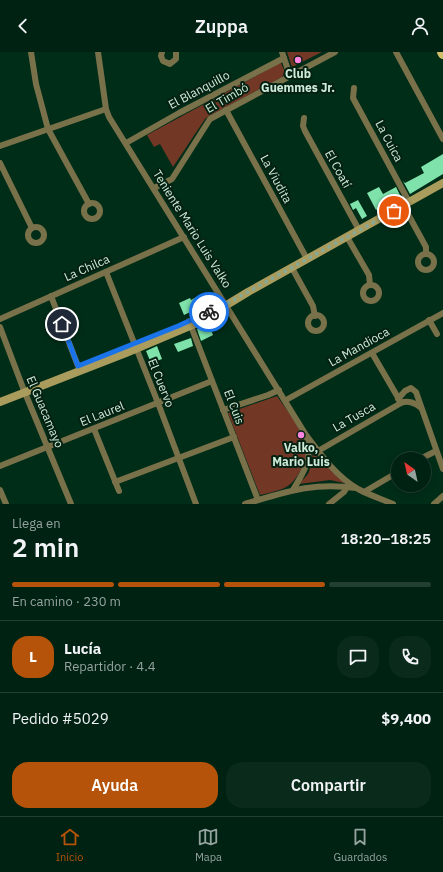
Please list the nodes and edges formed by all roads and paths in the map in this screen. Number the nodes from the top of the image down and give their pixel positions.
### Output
1 (31, 52) edge
2 (98, 52) edge
3 (162, 52) edge
4 (176, 52) edge
5 (335, 52) edge
6 (396, 52) edge
7 (283, 55) edge
8 (290, 76) junction
9 (354, 88) dead end
10 (106, 109) junction
11 (226, 110) junction
12 (304, 118) dead end
13 (48, 129) junction
14 (443, 139) edge
15 (126, 143) junction
16 (0, 146) edge
17 (0, 163) edge
18 (443, 183) edge
19 (154, 188) junction
20 (88, 204) dead end
21 (406, 204) junction
22 (32, 228) dead end
23 (359, 230) junction
24 (184, 237) junction
25 (347, 237) junction
26 (426, 254) dead end
27 (306, 259) junction
28 (292, 268) junction
29 (106, 272) junction
30 (370, 285) dead end
31 (51, 296) junction
32 (226, 304) junction
33 (443, 313) edge
34 (315, 316) dead end
35 (0, 319) edge
36 (429, 320) junction
37 (190, 323) junction
38 (0, 327) edge
39 (437, 334) dead end
40 (134, 347) junction
41 (372, 353) junction
42 (78, 366) junction
43 (212, 382) junction
44 (24, 390) junction
45 (279, 390) junction
46 (0, 397) edge
47 (286, 400) junction
48 (399, 401) junction
49 (0, 402) edge
50 (158, 403) junction
51 (421, 408) junction
52 (223, 410) junction
53 (94, 429) junction
54 (306, 435) junction
55 (234, 437) junction
56 (48, 447) junction
57 (318, 451) junction
58 (436, 451) junction
59 (431, 454) edge
60 (178, 457) junction
61 (0, 466) edge
62 (443, 469) edge
63 (391, 476) edge
64 (115, 482) junction
65 (348, 485) junction
66 (0, 490) edge
67 (293, 490) junction
68 (119, 491) dead end
69 (364, 492) junction
70 (443, 496) edge
71 (258, 500) junction
72 (6, 504) edge
73 (71, 504) edge
74 (196, 504) edge
75 (247, 504) edge
76 (329, 504) edge
77 (393, 504) edge
78 (434, 504) edge

1 - 13 street
2 - 10 street, Teniente Mario Luis Valko
3 - 4 street
5 - 8 street, El Timbó
6 - 14 street
7 - 8 street
7 - 15 street, El Blanquillo
8 - 11 street, El Timbó
9 - 21 street, La Cuica
10 - 13 street
10 - 15 street, Teniente Mario Luis Valko
11 - 19 street, El Timbó
11 - 27 street, La Viudita
12 - 23 street, El Coatí
13 - 16 street
13 - 20 street
15 - 19 street, Teniente Mario Luis Valko
17 - 22 street
18 - 21 main road
19 - 24 street, Teniente Mario Luis Valko
21 - 23 main road
21 - 26 street, La Cuica
23 - 25 main road
24 - 29 street, La Chilca
24 - 32 street, Teniente Mario Luis Valko
25 - 27 main road
25 - 30 street
27 - 28 main road
28 - 32 main road
28 - 34 street
29 - 31 street, La Chilca
29 - 40 street, El Cuervo
31 - 35 street, La Chilca
31 - 42 street
32 - 37 main road
32 - 45 street, Teniente Mario Luis Valko
33 - 36 street, La Mandioca
36 - 39 street
36 - 41 street, La Mandioca
37 - 40 main road
37 - 43 street, El Cuis
38 - 44 street, El Guacamayo
40 - 42 main road
40 - 44 main road
40 - 50 street, El Cuervo
41 - 47 street, La Mandioca
41 - 48 street
42 - 44 main road
43 - 50 street, El Laurel
43 - 52 street, El Cuis
44 - 46 main road
44 - 49 main road
44 - 56 street, El Guacamayo
45 - 47 street, Teniente Mario Luis Valko
45 - 52 street
47 - 54 street, Teniente Mario Luis Valko
48 - 51 street
48 - 51 street
48 - 57 street, La Tusca
50 - 53 street, El Laurel
50 - 60 street, El Cuervo
51 - 58 street
52 - 55 street, El Cuis
53 - 56 street, El Laurel
53 - 64 street
54 - 57 street, Teniente Mario Luis Valko
54 - 67 street
55 - 60 street
55 - 71 street, El Cuis
56 - 61 street, El Laurel
56 - 73 street, El Guacamayo
57 - 65 street, Teniente Mario Luis Valko
58 - 59 street
58 - 62 street
60 - 64 street
60 - 74 street, El Cuervo
63 - 69 street
64 - 68 street
65 - 67 street
65 - 69 street, Teniente Mario Luis Valko
65 - 76 street
66 - 72 street
67 - 71 street
69 - 77 street, Teniente Mario Luis Valko
70 - 78 street
71 - 75 street

